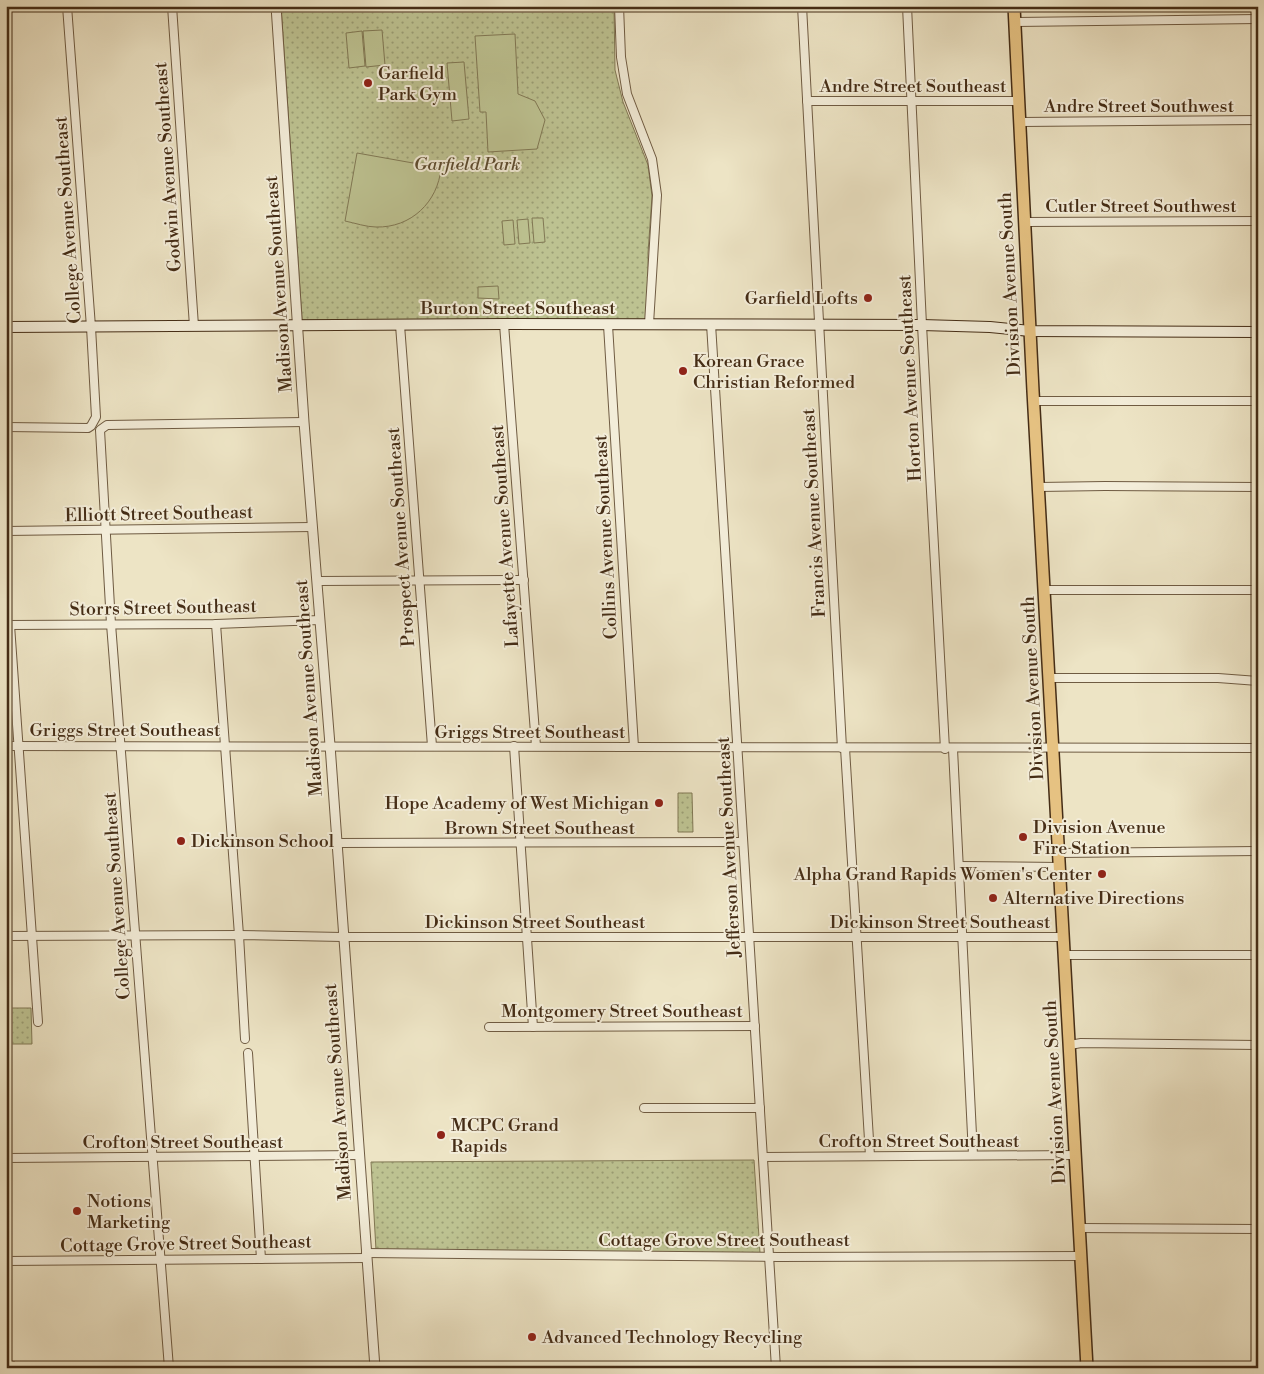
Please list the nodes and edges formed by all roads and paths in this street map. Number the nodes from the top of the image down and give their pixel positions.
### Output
1 (67, 6) edge
2 (172, 6) edge
3 (276, 6) edge
4 (619, 6) edge
5 (802, 6) edge
6 (907, 6) edge
7 (1014, 6) edge
8 (1258, 19) edge
9 (1016, 22) junction
10 (807, 101) junction
11 (1019, 101) junction
12 (913, 102) junction
13 (1258, 120) edge
14 (1020, 122) junction
15 (1258, 221) edge
16 (1024, 222) junction
17 (504, 324) junction
18 (649, 324) junction
19 (711, 324) junction
20 (298, 325) junction
21 (400, 325) junction
22 (608, 325) junction
23 (818, 325) junction
24 (922, 325) junction
25 (194, 326) junction
26 (6, 327) edge
27 (91, 327) junction
28 (1030, 331) junction
29 (1258, 332) edge
30 (1034, 401) junction
31 (1258, 401) edge
32 (304, 422) junction
33 (6, 427) edge
34 (1039, 487) junction
35 (1258, 487) edge
36 (312, 527) junction
37 (105, 529) junction
38 (6, 531) edge
39 (524, 580) junction
40 (317, 581) junction
41 (419, 582) junction
42 (1045, 590) junction
43 (1258, 590) edge
44 (320, 620) junction
45 (111, 624) junction
46 (216, 624) junction
47 (8, 625) edge
48 (1050, 678) junction
49 (1258, 681) edge
50 (121, 745) junction
51 (226, 745) junction
52 (330, 745) junction
53 (6, 746) edge
54 (19, 746) junction
55 (432, 746) junction
56 (514, 746) junction
57 (536, 746) junction
58 (634, 747) junction
59 (738, 748) junction
60 (844, 748) junction
61 (1258, 748) edge
62 (949, 749) junction
63 (1054, 749) junction
64 (743, 842) junction
65 (336, 843) junction
66 (522, 843) junction
67 (1258, 851) edge
68 (1059, 853) junction
69 (959, 866) junction
70 (1060, 867) junction
71 (239, 935) junction
72 (6, 936) edge
73 (32, 936) junction
74 (136, 936) junction
75 (527, 936) junction
76 (342, 937) junction
77 (750, 937) junction
78 (963, 937) junction
79 (1064, 937) junction
80 (856, 938) junction
81 (1065, 955) junction
82 (1258, 955) edge
83 (38, 1022) dead end
84 (534, 1026) junction
85 (755, 1026) junction
86 (489, 1027) dead end
87 (245, 1039) dead end
88 (1258, 1044) edge
89 (1070, 1045) junction
90 (248, 1053) dead end
91 (644, 1108) dead end
92 (760, 1108) junction
93 (359, 1155) junction
94 (973, 1155) junction
95 (1076, 1155) junction
96 (255, 1156) junction
97 (763, 1156) junction
98 (870, 1156) junction
99 (153, 1157) junction
100 (6, 1158) edge
101 (1079, 1228) junction
102 (1258, 1229) edge
103 (366, 1255) junction
104 (769, 1256) junction
105 (1082, 1256) junction
106 (262, 1258) junction
107 (160, 1260) junction
108 (6, 1261) edge
109 (169, 1368) edge
110 (374, 1368) edge
111 (776, 1368) edge
112 (1087, 1368) edge

1 - 27 street, College Avenue Southeast
2 - 25 street, Godwin Avenue Southeast
3 - 20 street, Madison Avenue Southeast
4 - 18 street
5 - 10 street, Francis Avenue Southeast
6 - 12 street, Horton Avenue Southeast
7 - 9 main road, Division Avenue South
8 - 9 street
9 - 11 main road, Division Avenue South
10 - 12 street, Andre Street Southeast
10 - 23 street, Francis Avenue Southeast
11 - 12 street, Andre Street Southeast
11 - 14 main road, Division Avenue South
12 - 24 street, Horton Avenue Southeast
13 - 14 street, Andre Street Southwest
14 - 16 main road, Division Avenue South
15 - 16 street, Cutler Street Southwest
16 - 28 main road, Division Avenue South
17 - 21 main road, Burton Street Southeast
17 - 22 main road, Burton Street Southeast
17 - 39 street, Lafayette Avenue Southeast
18 - 19 main road, Burton Street Southeast
18 - 22 main road, Burton Street Southeast
19 - 23 main road, Burton Street Southeast
19 - 59 street, Jefferson Avenue Southeast
20 - 21 main road, Burton Street Southeast
20 - 25 main road, Burton Street Southeast
20 - 32 street, Madison Avenue Southeast
21 - 41 street, Prospect Avenue Southeast
22 - 58 street, Collins Avenue Southeast
23 - 24 main road, Burton Street Southeast
23 - 60 street, Francis Avenue Southeast
24 - 28 main road, Burton Street Southeast
24 - 62 street, Horton Avenue Southeast
25 - 27 main road, Burton Street Southeast
26 - 27 main road, Burton Street Southeast
27 - 33 street, College Avenue Southeast
28 - 29 main road, Burton Street Southeast
28 - 30 main road, Division Avenue South
30 - 31 street
30 - 34 main road, Division Avenue South
32 - 36 street, Madison Avenue Southeast
32 - 37 street, College Avenue Southeast
34 - 35 street
34 - 42 main road, Division Avenue South
36 - 37 street, Elliott Street Southeast
36 - 40 street, Madison Avenue Southeast
37 - 38 street, Elliott Street Southeast
37 - 45 street, College Avenue Southeast
39 - 41 street
39 - 57 street, Lafayette Avenue Southeast
40 - 41 street
40 - 44 street, Madison Avenue Southeast
41 - 55 street, Prospect Avenue Southeast
42 - 43 street
42 - 48 main road, Division Avenue South
44 - 46 street, Storrs Street Southeast
44 - 52 street, Madison Avenue Southeast
45 - 46 street, Storrs Street Southeast
45 - 47 street, Storrs Street Southeast
45 - 50 street, College Avenue Southeast
46 - 51 street
47 - 54 street
48 - 49 street
48 - 63 main road, Division Avenue South
50 - 51 street, Griggs Street Southeast
50 - 54 street, Griggs Street Southeast
50 - 74 street, College Avenue Southeast
51 - 52 street, Griggs Street Southeast
51 - 71 street
52 - 55 street, Griggs Street Southeast
52 - 65 street, Madison Avenue Southeast
53 - 54 street, Griggs Street Southeast
54 - 73 street
55 - 56 street, Griggs Street Southeast
56 - 57 street, Griggs Street Southeast
56 - 66 street
57 - 58 street, Griggs Street Southeast
58 - 59 street, Griggs Street Southeast
59 - 60 street, Griggs Street Southeast
59 - 64 street, Jefferson Avenue Southeast
60 - 62 street, Griggs Street Southeast
60 - 80 street, Francis Avenue Southeast
61 - 63 street, Griggs Street Southeast
62 - 63 street, Griggs Street Southeast
62 - 69 street, Horton Avenue Southeast
63 - 68 main road, Division Avenue South
64 - 66 street, Brown Street Southeast
64 - 77 street, Jefferson Avenue Southeast
65 - 66 street, Brown Street Southeast
65 - 76 street, Madison Avenue Southeast
66 - 75 street
67 - 68 street
68 - 70 main road, Division Avenue South
69 - 70 street
69 - 78 street, Horton Avenue Southeast
70 - 79 main road, Division Avenue South
71 - 74 street, Dickinson Street Southeast
71 - 76 street, Dickinson Street Southeast
71 - 87 street
72 - 73 street, Dickinson Street Southeast
73 - 74 street, Dickinson Street Southeast
73 - 83 street
74 - 99 street, College Avenue Southeast
75 - 76 street, Dickinson Street Southeast
75 - 77 street, Dickinson Street Southeast
75 - 84 street
76 - 93 street, Madison Avenue Southeast
77 - 80 street, Dickinson Street Southeast
77 - 85 street, Jefferson Avenue Southeast
78 - 79 street, Dickinson Street Southeast
78 - 80 street, Dickinson Street Southeast
78 - 94 street, Horton Avenue Southeast
79 - 81 main road, Division Avenue South
80 - 98 street, Francis Avenue Southeast
81 - 82 street
81 - 89 main road, Division Avenue South
84 - 85 street, Montgomery Street Southeast
84 - 86 street, Montgomery Street Southeast
85 - 92 street, Jefferson Avenue Southeast
88 - 89 street
89 - 95 main road, Division Avenue South
90 - 96 street
91 - 92 street
92 - 97 street, Jefferson Avenue Southeast
93 - 96 street, Crofton Street Southeast
93 - 103 street, Madison Avenue Southeast
94 - 95 street, Crofton Street Southeast
94 - 98 street, Crofton Street Southeast
95 - 101 main road, Division Avenue South
96 - 99 street, Crofton Street Southeast
96 - 106 street
97 - 98 street, Crofton Street Southeast
97 - 104 street, Jefferson Avenue Southeast
99 - 100 street, Crofton Street Southeast
99 - 107 street, College Avenue Southeast
101 - 102 street
101 - 105 main road, Division Avenue South
103 - 104 street, Cottage Grove Street Southeast
103 - 106 street, Cottage Grove Street Southeast
103 - 110 street, Madison Avenue Southeast
104 - 105 street, Cottage Grove Street Southeast
104 - 111 street, Jefferson Avenue Southeast
105 - 112 main road, Division Avenue South
106 - 107 street, Cottage Grove Street Southeast
107 - 108 street, Cottage Grove Street Southeast
107 - 109 street, College Avenue Southeast

